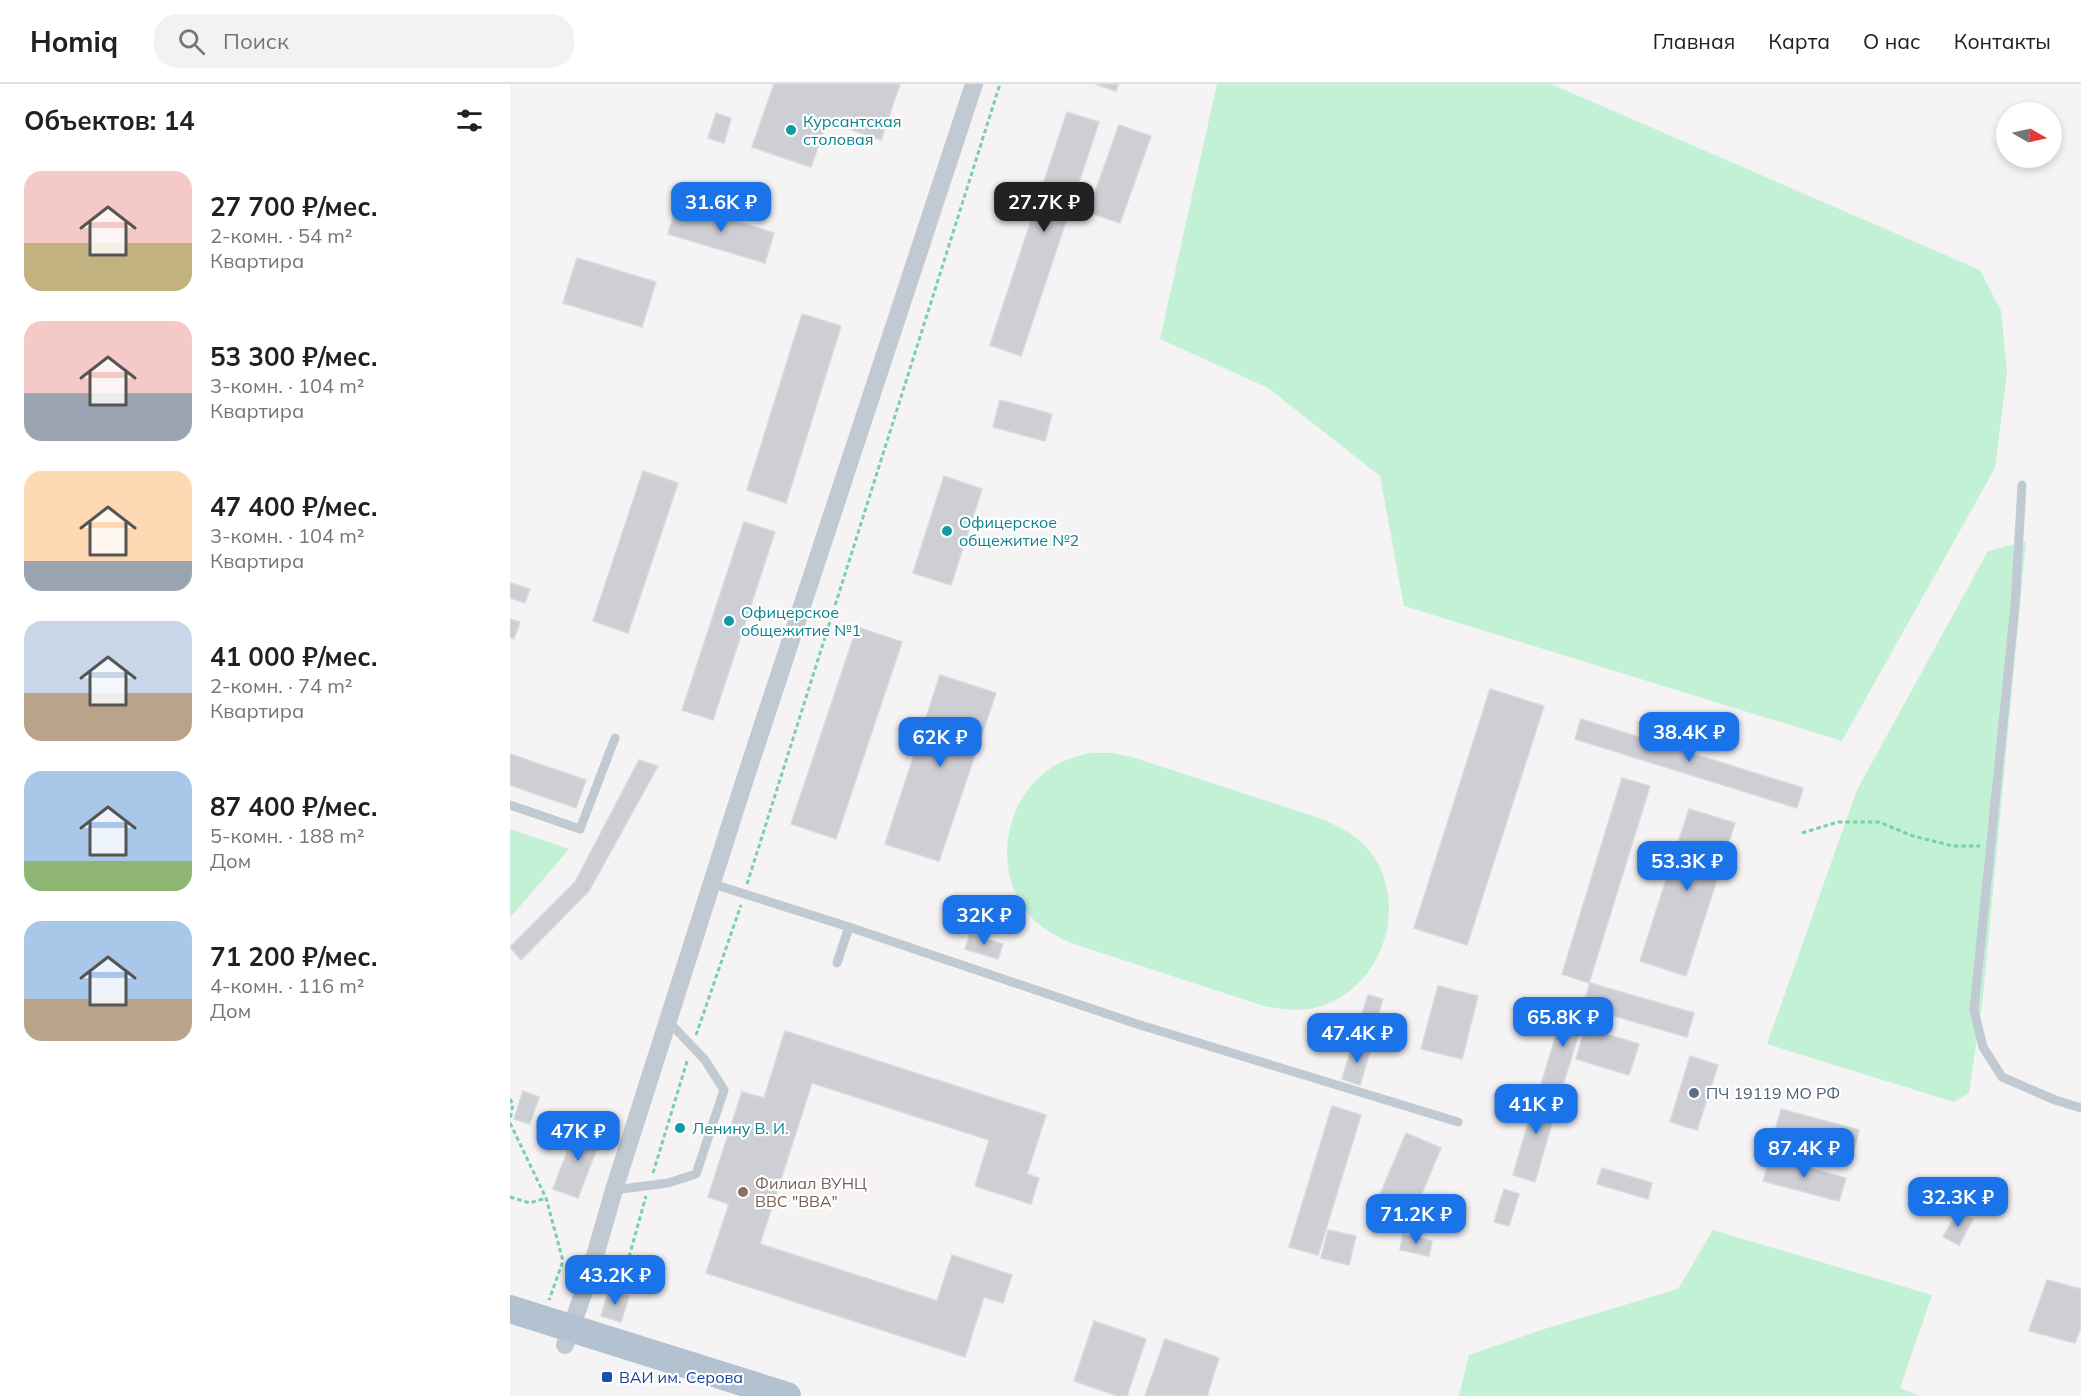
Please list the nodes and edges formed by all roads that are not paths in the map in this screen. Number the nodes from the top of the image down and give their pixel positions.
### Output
1 (975, 84) edge
2 (2022, 485) dead end
3 (615, 738) dead end
4 (510, 806) edge
5 (713, 884) junction
6 (849, 927) junction
7 (837, 963) dead end
8 (668, 1020) junction
9 (2081, 1108) edge
10 (1458, 1122) dead end
11 (614, 1190) junction
12 (510, 1309) edge
13 (510, 1329) edge
14 (568, 1337) junction
15 (725, 1396) edge
16 (787, 1396) edge

1 - 5 street
2 - 9 lane
3 - 4 lane
5 - 6 lane
5 - 8 street
6 - 7 lane
6 - 10 lane
8 - 11 street
8 - 11 lane
11 - 14 street
12 - 14 main road
13 - 14 main road
14 - 15 main road
14 - 16 main road

